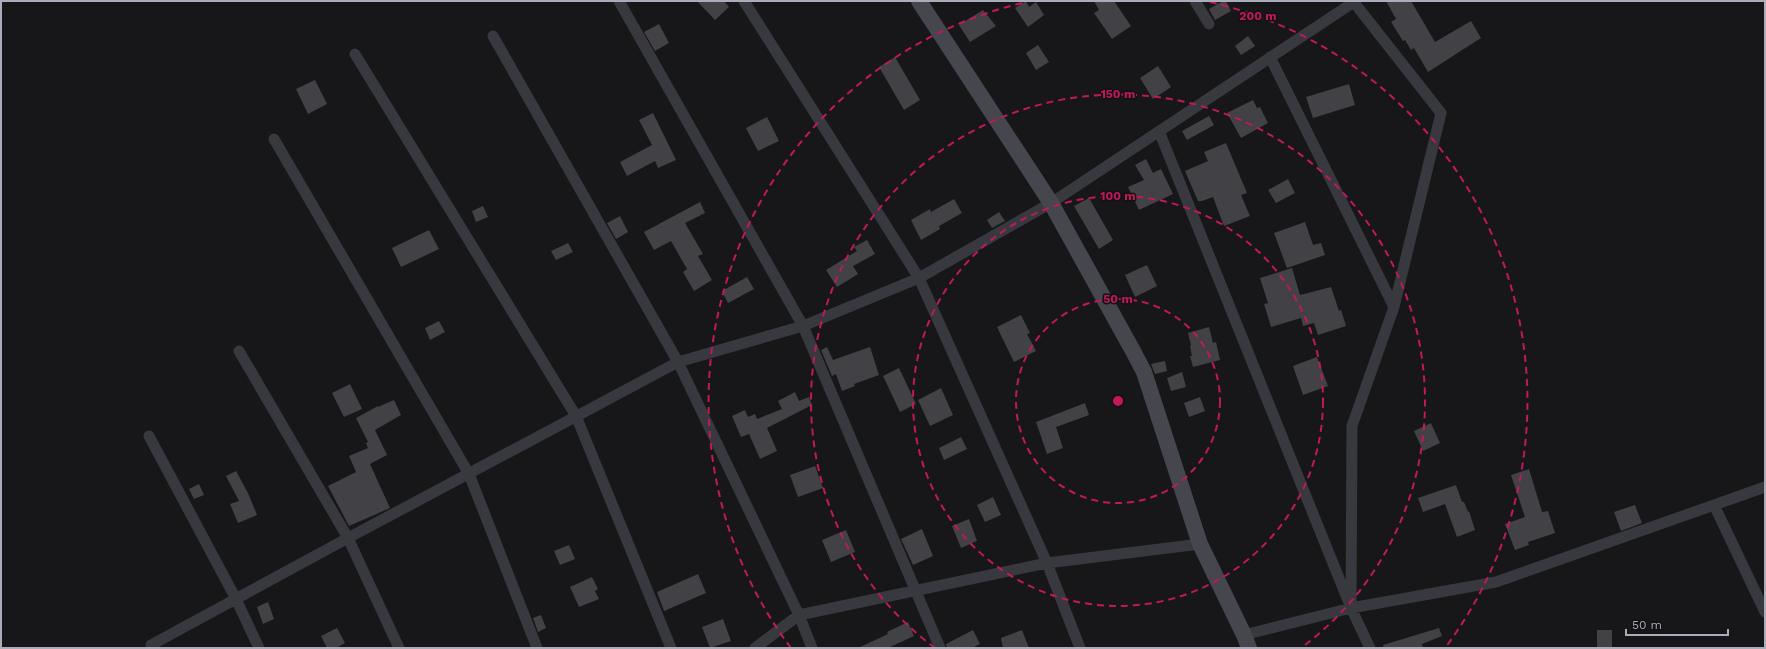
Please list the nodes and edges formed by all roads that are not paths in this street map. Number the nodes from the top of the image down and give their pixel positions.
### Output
1 (619, 1) edge
2 (744, 1) edge
3 (919, 1) edge
4 (1195, 1) edge
5 (1354, 1) edge
6 (1209, 24) dead end
7 (493, 36) dead end
8 (356, 54) dead end
9 (1270, 58) junction
10 (1159, 131) junction
11 (274, 139) dead end
12 (1051, 203) junction
13 (919, 278) junction
14 (1394, 307) junction
15 (803, 326) junction
16 (238, 351) dead end
17 (678, 362) junction
18 (576, 416) junction
19 (149, 436) dead end
20 (469, 474) junction
21 (1765, 487) edge
22 (1714, 505) junction
23 (348, 538) junction
24 (1200, 544) junction
25 (1047, 563) junction
26 (915, 590) junction
27 (236, 599) junction
28 (1351, 608) junction
29 (1765, 612) edge
30 (798, 615) junction
31 (1246, 641) edge
32 (151, 645) dead end
33 (259, 648) edge
34 (399, 648) edge
35 (537, 648) edge
36 (671, 648) edge
37 (755, 648) edge
38 (812, 648) edge
39 (940, 648) edge
40 (1080, 648) edge
41 (1370, 648) edge

1 - 15 street
2 - 13 street
3 - 12 main road
4 - 6 street
5 - 9 street
5 - 14 street
7 - 17 street
8 - 18 street
9 - 10 street
9 - 14 street
10 - 12 street
10 - 28 street
11 - 20 street
12 - 13 street
12 - 24 main road
13 - 15 street
13 - 25 street
14 - 28 street
15 - 17 street
15 - 26 street
16 - 23 street
17 - 18 street
17 - 30 street
18 - 20 street
18 - 36 street
19 - 27 street
20 - 23 street
20 - 35 street
21 - 22 street
22 - 28 street
22 - 29 street
23 - 27 street
23 - 34 street
24 - 25 street
24 - 31 main road
25 - 26 street
25 - 40 street
26 - 30 street
26 - 39 street
27 - 32 street
27 - 33 street
28 - 31 street
28 - 41 street
30 - 37 street
30 - 38 street

